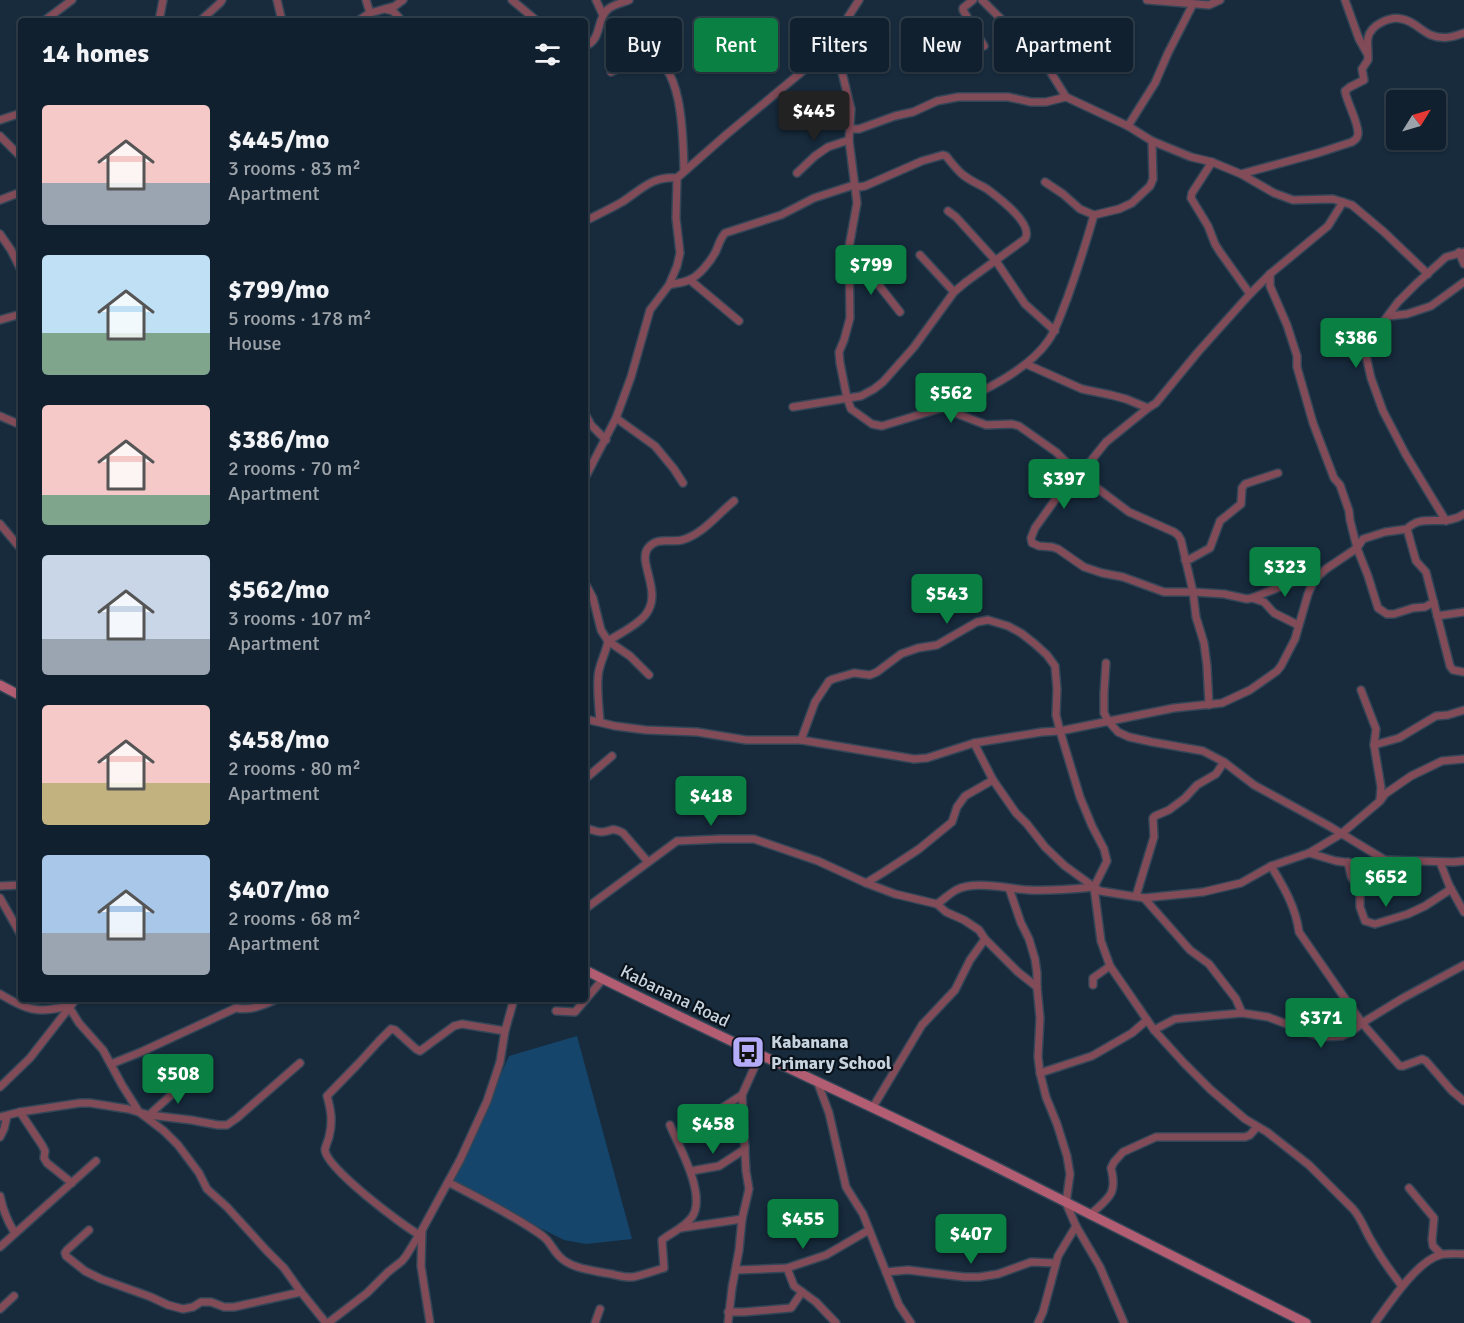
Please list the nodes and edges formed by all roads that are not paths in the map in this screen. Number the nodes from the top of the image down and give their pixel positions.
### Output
1 (72, 0) edge
2 (163, 0) edge
3 (222, 0) edge
4 (277, 0) edge
5 (366, 0) edge
6 (403, 0) edge
7 (512, 0) edge
8 (596, 0) edge
9 (629, 0) edge
10 (859, 0) edge
11 (973, 0) edge
12 (982, 0) edge
13 (1147, 0) edge
14 (1220, 0) edge
15 (1345, 0) edge
16 (1193, 4) junction
17 (385, 9) junction
18 (370, 14) junction
19 (603, 15) junction
20 (48, 18) edge
21 (160, 18) edge
22 (204, 18) edge
23 (281, 18) edge
24 (363, 18) edge
25 (399, 18) edge
26 (533, 18) edge
27 (847, 18) edge
28 (1464, 33) edge
29 (588, 45) edge
30 (984, 46) dead end
31 (1368, 55) junction
32 (668, 72) edge
33 (802, 72) edge
34 (842, 72) edge
35 (1066, 97) junction
36 (18, 114) edge
37 (0, 120) edge
38 (1128, 126) junction
39 (850, 129) junction
40 (0, 136) edge
41 (849, 140) junction
42 (1152, 141) junction
43 (18, 154) edge
44 (1212, 162) junction
45 (684, 171) junction
46 (797, 173) dead end
47 (1241, 174) junction
48 (677, 178) junction
49 (1045, 182) dead end
50 (854, 185) junction
51 (18, 193) edge
52 (0, 200) edge
53 (1343, 202) junction
54 (948, 211) dead end
55 (1094, 215) junction
56 (588, 219) edge
57 (0, 234) edge
58 (1461, 252) edge
59 (920, 255) dead end
60 (996, 261) junction
61 (1464, 264) edge
62 (18, 266) edge
63 (849, 269) junction
64 (1270, 274) junction
65 (1428, 274) junction
66 (690, 280) junction
67 (1464, 282) edge
68 (669, 285) junction
69 (954, 292) junction
70 (1250, 294) junction
71 (900, 312) dead end
72 (18, 315) edge
73 (1389, 316) junction
74 (0, 320) edge
75 (739, 321) dead end
76 (1055, 331) junction
77 (1026, 364) junction
78 (847, 398) junction
79 (948, 406) junction
80 (793, 407) dead end
81 (1148, 408) junction
82 (0, 416) edge
83 (616, 418) junction
84 (588, 420) edge
85 (18, 424) edge
86 (606, 440) junction
87 (588, 473) edge
88 (1077, 473) junction
89 (1278, 473) dead end
90 (683, 483) dead end
91 (734, 501) dead end
92 (1464, 514) edge
93 (1446, 521) junction
94 (0, 524) edge
95 (1407, 529) junction
96 (18, 545) edge
97 (1357, 548) junction
98 (1185, 560) junction
99 (1314, 580) junction
100 (588, 589) edge
101 (1193, 592) junction
102 (1252, 598) junction
103 (1434, 602) junction
104 (1464, 612) edge
105 (1437, 616) junction
106 (1298, 626) junction
107 (608, 641) junction
108 (1106, 663) dead end
109 (1464, 672) edge
110 (649, 675) dead end
111 (0, 685) edge
112 (1361, 690) dead end
113 (18, 694) edge
114 (1209, 705) junction
115 (1464, 710) edge
116 (588, 720) edge
117 (600, 722) junction
118 (1109, 722) junction
119 (1060, 731) junction
120 (801, 740) junction
121 (974, 742) junction
122 (1374, 745) junction
123 (612, 756) dead end
124 (1464, 759) edge
125 (1224, 762) junction
126 (588, 776) edge
127 (993, 780) junction
128 (1380, 801) junction
129 (588, 829) edge
130 (1341, 834) junction
131 (1309, 853) junction
132 (1385, 860) junction
133 (1464, 861) edge
134 (648, 862) junction
135 (1347, 862) junction
136 (1440, 862) junction
137 (1271, 866) junction
138 (866, 883) junction
139 (18, 885) edge
140 (0, 886) edge
141 (1095, 886) junction
142 (1009, 888) junction
143 (1451, 889) junction
144 (1136, 896) junction
145 (0, 898) edge
146 (1144, 898) junction
147 (937, 904) junction
148 (588, 907) edge
149 (1464, 912) edge
150 (18, 929) edge
151 (985, 939) junction
152 (1110, 966) junction
153 (1464, 966) edge
154 (588, 972) edge
155 (603, 979) junction
156 (1092, 986) dead end
157 (1037, 987) junction
158 (0, 994) edge
159 (588, 997) edge
160 (232, 1002) edge
161 (270, 1002) edge
162 (513, 1002) edge
163 (583, 1002) edge
164 (67, 1004) edge
165 (236, 1008) junction
166 (556, 1011) dead end
167 (1242, 1013) junction
168 (1147, 1020) junction
169 (1362, 1023) junction
170 (1154, 1030) junction
171 (505, 1031) junction
172 (760, 1055) junction
173 (300, 1063) dead end
174 (111, 1064) junction
175 (1040, 1073) junction
176 (191, 1077) dead end
177 (816, 1081) junction
178 (0, 1087) edge
179 (742, 1095) junction
180 (1464, 1101) edge
181 (873, 1107) junction
182 (719, 1110) dead end
183 (20, 1112) junction
184 (139, 1112) junction
185 (149, 1115) junction
186 (3, 1117) edge
187 (670, 1125) dead end
188 (1257, 1127) junction
189 (0, 1137) edge
190 (746, 1143) junction
191 (96, 1161) dead end
192 (691, 1171) junction
193 (448, 1182) junction
194 (72, 1183) junction
195 (1409, 1188) dead end
196 (0, 1196) edge
197 (1066, 1203) junction
198 (1090, 1215) junction
199 (742, 1220) junction
200 (1076, 1226) junction
201 (681, 1228) junction
202 (89, 1230) dead end
203 (869, 1230) junction
204 (420, 1232) junction
205 (15, 1233) junction
206 (0, 1247) edge
207 (1441, 1254) junction
208 (1464, 1254) edge
209 (1055, 1263) junction
210 (787, 1268) junction
211 (736, 1270) junction
212 (886, 1272) junction
213 (1402, 1286) junction
214 (301, 1292) junction
215 (802, 1293) junction
216 (14, 1296) dead end
217 (0, 1309) edge
218 (600, 1309) dead end
219 (728, 1312) junction
220 (327, 1323) edge
221 (430, 1323) edge
222 (596, 1323) edge
223 (728, 1323) edge
224 (836, 1323) edge
225 (911, 1323) edge
226 (1038, 1323) edge
227 (1124, 1323) edge
228 (1306, 1323) edge
229 (1376, 1323) edge

1 - 20 street
2 - 21 street
3 - 22 street
4 - 23 street
5 - 18 street
6 - 17 street
7 - 26 street
8 - 19 street
9 - 19 street
10 - 27 street
11 - 30 street
12 - 35 street
13 - 16 street
14 - 16 street
15 - 31 street
16 - 38 street
17 - 18 street
17 - 25 street
18 - 24 street
19 - 29 street
28 - 31 street
31 - 47 street
32 - 45 street
33 - 45 street
34 - 39 street
35 - 38 street
35 - 39 street
36 - 37 street
38 - 42 street
39 - 41 street
40 - 43 street
41 - 46 street
41 - 50 street
42 - 44 street
42 - 55 street
44 - 47 street
44 - 70 street
45 - 48 street
47 - 53 street
48 - 56 street
48 - 68 street
49 - 55 street
50 - 60 street
50 - 63 street
50 - 66 street
51 - 52 street
53 - 64 street
53 - 65 street
54 - 60 street
55 - 76 street
57 - 62 street
58 - 61 street
58 - 65 street
59 - 69 street
60 - 69 street
60 - 76 street
63 - 71 street
63 - 78 street
64 - 70 street
64 - 97 street
65 - 73 street
66 - 68 street
66 - 75 street
67 - 73 street
68 - 83 street
69 - 78 street
70 - 81 street
72 - 74 street
73 - 93 street
76 - 77 street
77 - 79 street
77 - 81 street
78 - 79 street
78 - 80 street
79 - 88 street
81 - 88 street
82 - 85 street
83 - 86 street
83 - 90 street
84 - 86 street
86 - 87 street
88 - 98 street
88 - 101 street
89 - 98 street
91 - 107 street
92 - 93 street
93 - 95 street
94 - 96 street
95 - 97 street
95 - 103 street
97 - 99 street
97 - 103 street
98 - 101 street
99 - 102 street
99 - 106 street
100 - 107 street
101 - 102 street
101 - 114 street
102 - 106 street
103 - 105 street
104 - 105 street
105 - 109 street
106 - 114 street
107 - 110 street
107 - 117 street
108 - 118 street
111 - 113 street
112 - 122 street
114 - 118 street
115 - 122 street
116 - 117 street
117 - 120 street
118 - 119 street
118 - 125 street
119 - 120 street
119 - 121 street
119 - 141 street
120 - 121 street
121 - 127 street
122 - 128 street
123 - 126 street
124 - 128 street
125 - 130 street
125 - 144 street
127 - 138 street
127 - 141 street
128 - 130 street
129 - 134 street
130 - 131 street
130 - 132 street
131 - 135 street
131 - 137 street
132 - 135 street
132 - 136 street
133 - 136 street
134 - 138 street
134 - 148 street
135 - 143 street
136 - 143 street
137 - 146 street
137 - 169 street
138 - 147 street
139 - 140 street
141 - 142 street
141 - 144 street
141 - 152 street
142 - 147 street
142 - 157 street
143 - 149 street
144 - 146 street
145 - 150 street
146 - 167 street
147 - 151 street
151 - 157 street
151 - 181 street
152 - 156 street
152 - 168 street
153 - 169 street
154 - 155 street, Kabanana Road
155 - 159 street
155 - 172 street, Kabanana Road
157 - 175 street
158 - 164 street
160 - 165 street
161 - 165 street
162 - 171 street
163 - 166 street
164 - 174 street
164 - 178 street
165 - 174 street
167 - 169 street
167 - 170 street
168 - 170 street
168 - 175 street
169 - 180 street
170 - 188 street
171 - 193 street
171 - 204 street
172 - 177 street, Kabanana Road
172 - 179 street
173 - 185 street
174 - 184 street
175 - 197 street
176 - 185 street
177 - 181 street, Kabanana Road
177 - 203 street
179 - 182 street
179 - 190 street
181 - 197 street, Kabanana Road
183 - 184 street
183 - 186 street
183 - 194 street
184 - 185 street
184 - 214 street
186 - 189 street
187 - 192 street
188 - 198 street
188 - 213 street
190 - 192 street
190 - 199 street
191 - 194 street
192 - 201 street
193 - 201 street
193 - 204 street
194 - 205 street
195 - 207 street
196 - 205 street
197 - 198 street, Kabanana Road
197 - 200 street
198 - 228 street, Kabanana Road
199 - 201 street
199 - 211 street
200 - 209 street
200 - 227 street
202 - 214 street
203 - 210 street
203 - 212 street
204 - 220 street
204 - 221 street
205 - 206 street
207 - 208 street
207 - 213 street
209 - 212 street
209 - 226 street
210 - 211 street
210 - 215 street
211 - 219 street
212 - 225 street
213 - 229 street
214 - 220 street
215 - 219 street
215 - 224 street
216 - 217 street
218 - 222 street
219 - 223 street

